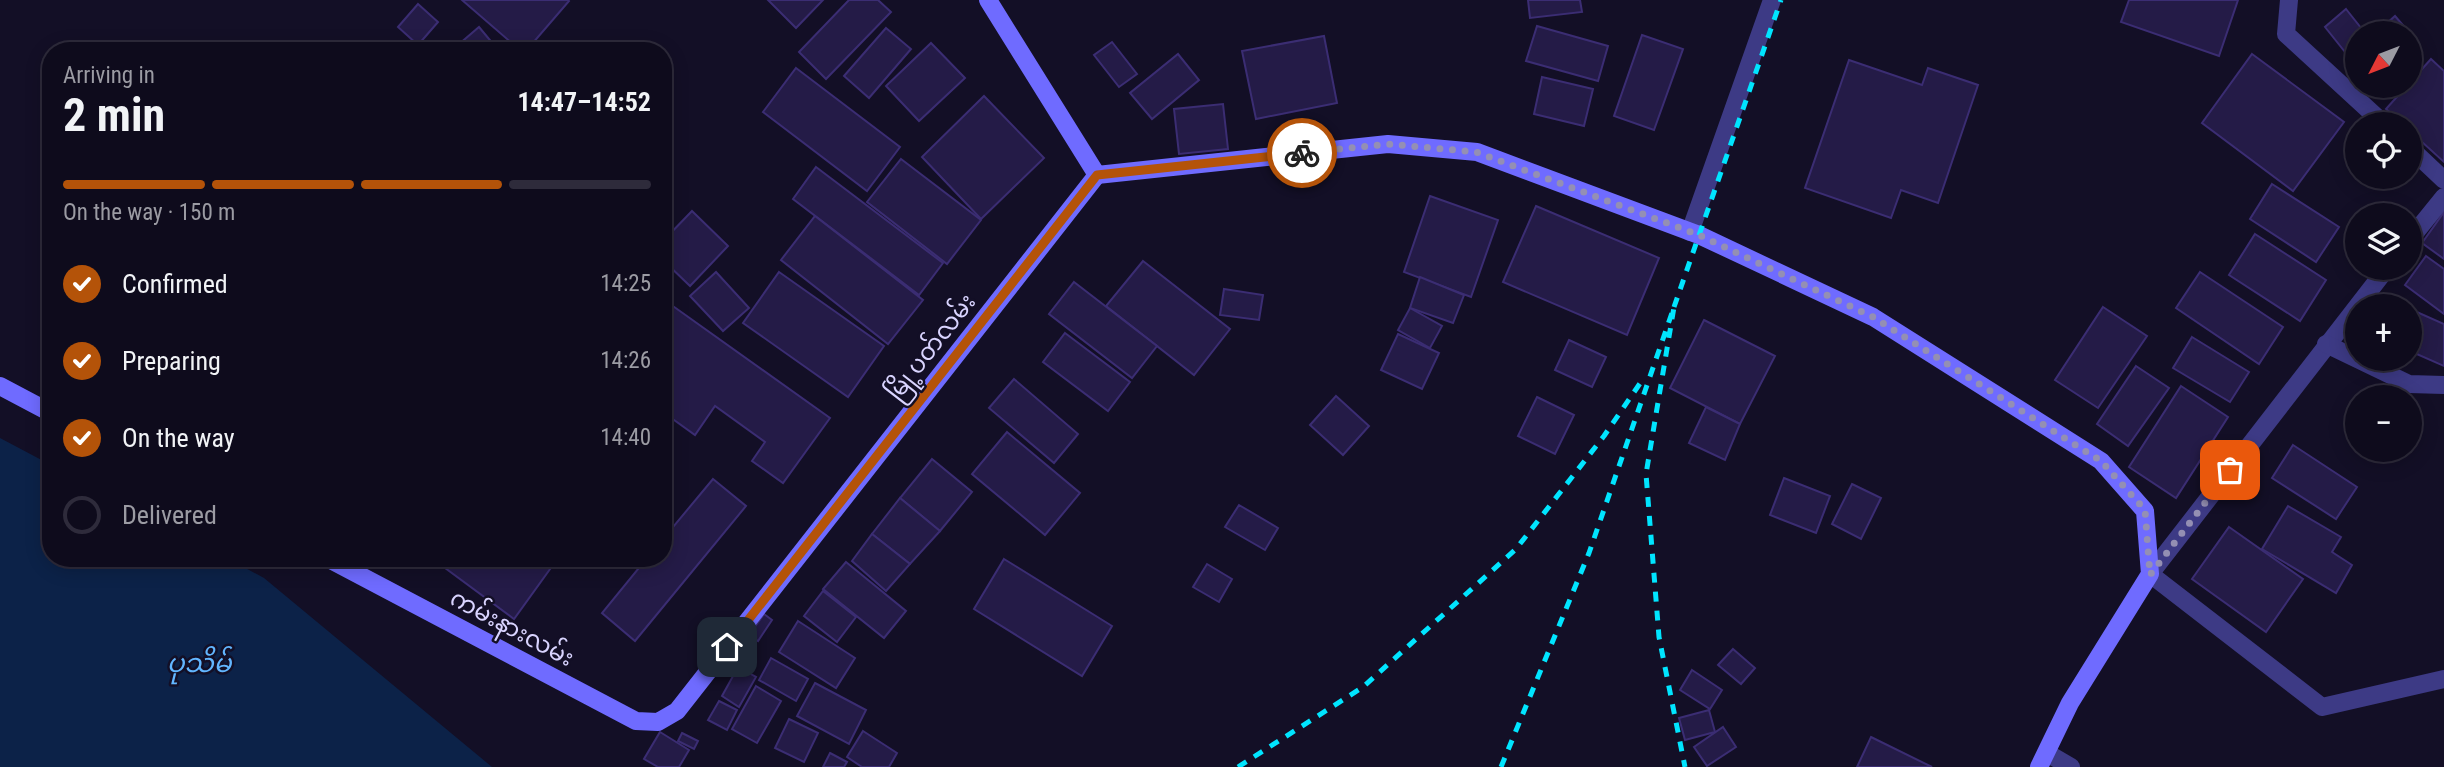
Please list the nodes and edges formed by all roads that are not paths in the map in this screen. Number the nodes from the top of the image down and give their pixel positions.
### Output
1 (988, 0) edge
2 (1772, 0) edge
3 (2289, 0) edge
4 (2371, 112) edge
5 (2422, 159) edge
6 (1097, 175) junction
7 (2444, 180) edge
8 (2444, 197) edge
9 (2422, 224) edge
10 (1690, 232) junction
11 (2377, 280) edge
12 (2326, 344) junction
13 (2444, 385) edge
14 (0, 386) edge
15 (42, 408) edge
16 (344, 567) edge
17 (2150, 575) junction
18 (2444, 680) edge
19 (677, 711) joint
20 (2043, 760) edge
21 (2071, 767) edge

1 - 6 street
2 - 10 street
3 - 4 street
5 - 7 street
6 - 10 street
6 - 19 street, မြို့ပတ်လမ်း
8 - 9 street
10 - 17 street
11 - 12 street
12 - 13 street
12 - 17 street
14 - 15 street
16 - 19 street, ကမ်းနားလမ်း
17 - 18 street
17 - 20 street
20 - 21 street

